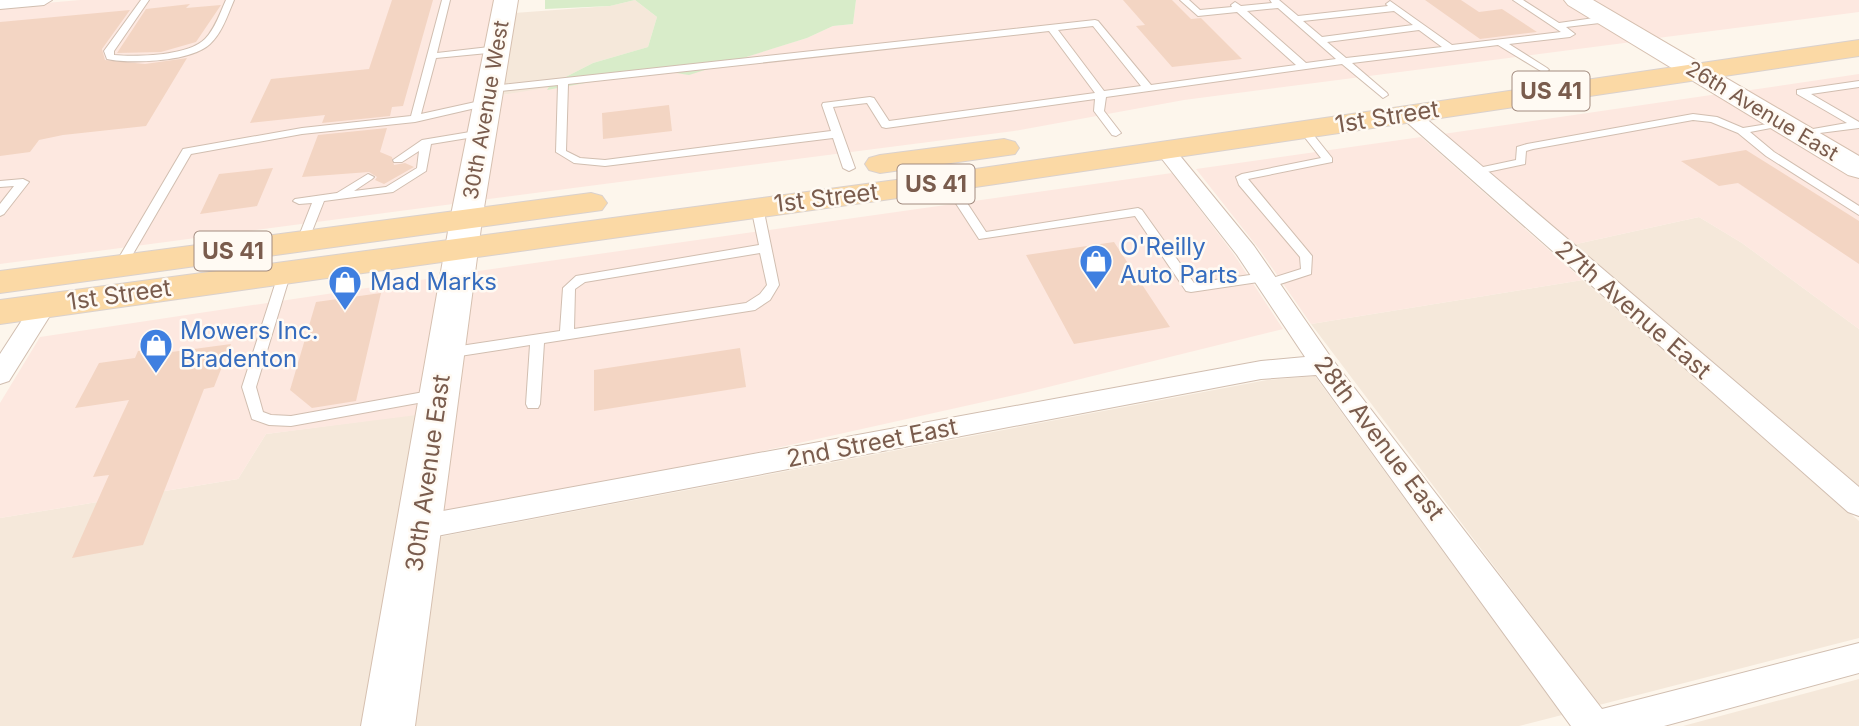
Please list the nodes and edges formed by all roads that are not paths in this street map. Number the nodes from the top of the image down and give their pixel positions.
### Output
1 (44, 0) edge
2 (145, 0) edge
3 (230, 0) edge
4 (446, 0) edge
5 (506, 0) edge
6 (1184, 0) edge
7 (1230, 0) edge
8 (1386, 0) edge
9 (1517, 0) edge
10 (1576, 0) edge
11 (1277, 2) edge
12 (0, 4) edge
13 (1396, 8) junction
14 (1239, 9) junction
15 (1295, 19) junction
16 (1608, 19) junction
17 (1557, 26) junction
18 (1422, 27) junction
19 (1052, 28) junction
20 (1859, 28) edge
21 (1320, 40) junction
22 (1501, 43) junction
23 (1859, 48) edge
24 (498, 49) junction
25 (1451, 49) junction
26 (1664, 53) junction
27 (431, 56) junction
28 (1344, 61) junction
29 (1304, 67) junction
30 (1544, 70) junction
31 (1693, 70) junction
32 (563, 82) junction
33 (1859, 84) edge
34 (1149, 88) junction
35 (1101, 94) junction
36 (1383, 95) junction
37 (490, 96) junction
38 (1409, 114) junction
39 (415, 119) junction
40 (1858, 125) edge
41 (1791, 128) junction
42 (1304, 130) junction
43 (1742, 131) junction
44 (482, 133) junction
45 (1116, 133) junction
46 (836, 134) junction
47 (426, 142) junction
48 (1165, 150) junction
49 (398, 160) dead end
50 (849, 168) junction
51 (1859, 169) edge
52 (1473, 173) junction
53 (368, 177) dead end
54 (948, 183) junction
55 (0, 184) edge
56 (337, 196) junction
57 (320, 198) junction
58 (825, 198) junction
59 (299, 201) dead end
60 (757, 207) junction
61 (1859, 211) edge
62 (0, 212) edge
63 (464, 234) junction
64 (303, 241) junction
65 (765, 248) junction
66 (120, 265) junction
67 (285, 272) junction
68 (1266, 281) junction
69 (0, 282) edge
70 (717, 296) dead end
71 (672, 303) dead end
72 (44, 306) junction
73 (630, 310) dead end
74 (0, 312) edge
75 (720, 312) junction
76 (674, 318) junction
77 (631, 325) junction
78 (567, 335) junction
79 (537, 339) junction
80 (445, 353) junction
81 (1324, 365) junction
82 (0, 375) edge
83 (440, 394) junction
84 (533, 404) dead end
85 (1859, 504) edge
86 (421, 527) junction
87 (1859, 658) edge
88 (388, 726) edge
89 (1593, 726) edge
90 (1601, 726) edge

1 - 12 street
2 - 3 lane
4 - 27 lane
5 - 24 street, 30th Avenue West
6 - 14 lane
7 - 14 lane
8 - 13 lane
9 - 17 lane
10 - 16 street, 26th Avenue East
11 - 14 lane
11 - 15 lane
13 - 15 lane
13 - 18 lane
14 - 29 lane
15 - 21 lane
16 - 17 lane
16 - 26 street, 26th Avenue East
17 - 22 lane
18 - 21 lane
18 - 25 lane
19 - 32 lane
19 - 34 lane
19 - 35 lane
20 - 26 main road, 1st Street / US 41
21 - 28 lane
22 - 25 lane
22 - 30 lane
23 - 31 main road, 1st Street / US 41
24 - 27 lane
24 - 37 street, 30th Avenue West
25 - 28 lane
26 - 30 main road, 1st Street / US 41
26 - 31 street, 26th Avenue East
27 - 39 lane
28 - 29 lane
28 - 36 lane
29 - 34 lane
30 - 36 main road, 1st Street / US 41
31 - 38 main road, 1st Street / US 41
31 - 41 street, 26th Avenue East
32 - 37 lane
32 - 46 lane
33 - 40 lane
34 - 35 lane
35 - 45 lane
35 - 46 lane
36 - 45 main road, 1st Street / US 41
36 - 48 main road
37 - 39 lane
37 - 44 street, 30th Avenue West
38 - 42 main road, 1st Street / US 41
38 - 52 street, 27th Avenue East
39 - 66 lane
40 - 41 lane
41 - 43 lane
41 - 51 street, 26th Avenue East
42 - 48 main road, 1st Street / US 41
42 - 68 lane
43 - 52 lane
43 - 61 lane
44 - 47 lane
44 - 63 street, 30th Avenue West
45 - 50 main road, 1st Street / US 41
45 - 58 main road
46 - 50 lane
47 - 49 lane
47 - 56 lane
48 - 54 main road, 1st Street / US 41
48 - 68 street, 28th Avenue East
50 - 63 main road, 1st Street / US 41
52 - 85 street, 27th Avenue East
53 - 56 lane
54 - 58 main road, 1st Street / US 41
54 - 68 lane
55 - 62 lane
56 - 57 lane
57 - 59 lane
57 - 64 lane
58 - 60 main road, 1st Street / US 41
60 - 63 main road, 1st Street / US 41
60 - 65 lane
63 - 64 main road, 1st Street / US 41
63 - 67 main road, 1st Street / US 41
63 - 80 street, 30th Avenue East
64 - 66 main road, 1st Street / US 41
65 - 75 lane
65 - 78 lane
66 - 69 main road, 1st Street / US 41
67 - 72 main road, 1st Street / US 41
67 - 83 lane
68 - 81 street, 28th Avenue East
70 - 75 lane
71 - 76 lane
72 - 74 main road, 1st Street / US 41
72 - 82 street
73 - 77 lane
75 - 76 lane
76 - 77 lane
77 - 78 lane
78 - 79 lane
79 - 80 lane
79 - 84 lane
80 - 83 street, 30th Avenue East
81 - 86 street, 2nd Street East
81 - 89 street, 28th Avenue East
83 - 86 street, 30th Avenue East
86 - 88 street, 30th Avenue East
87 - 90 street

